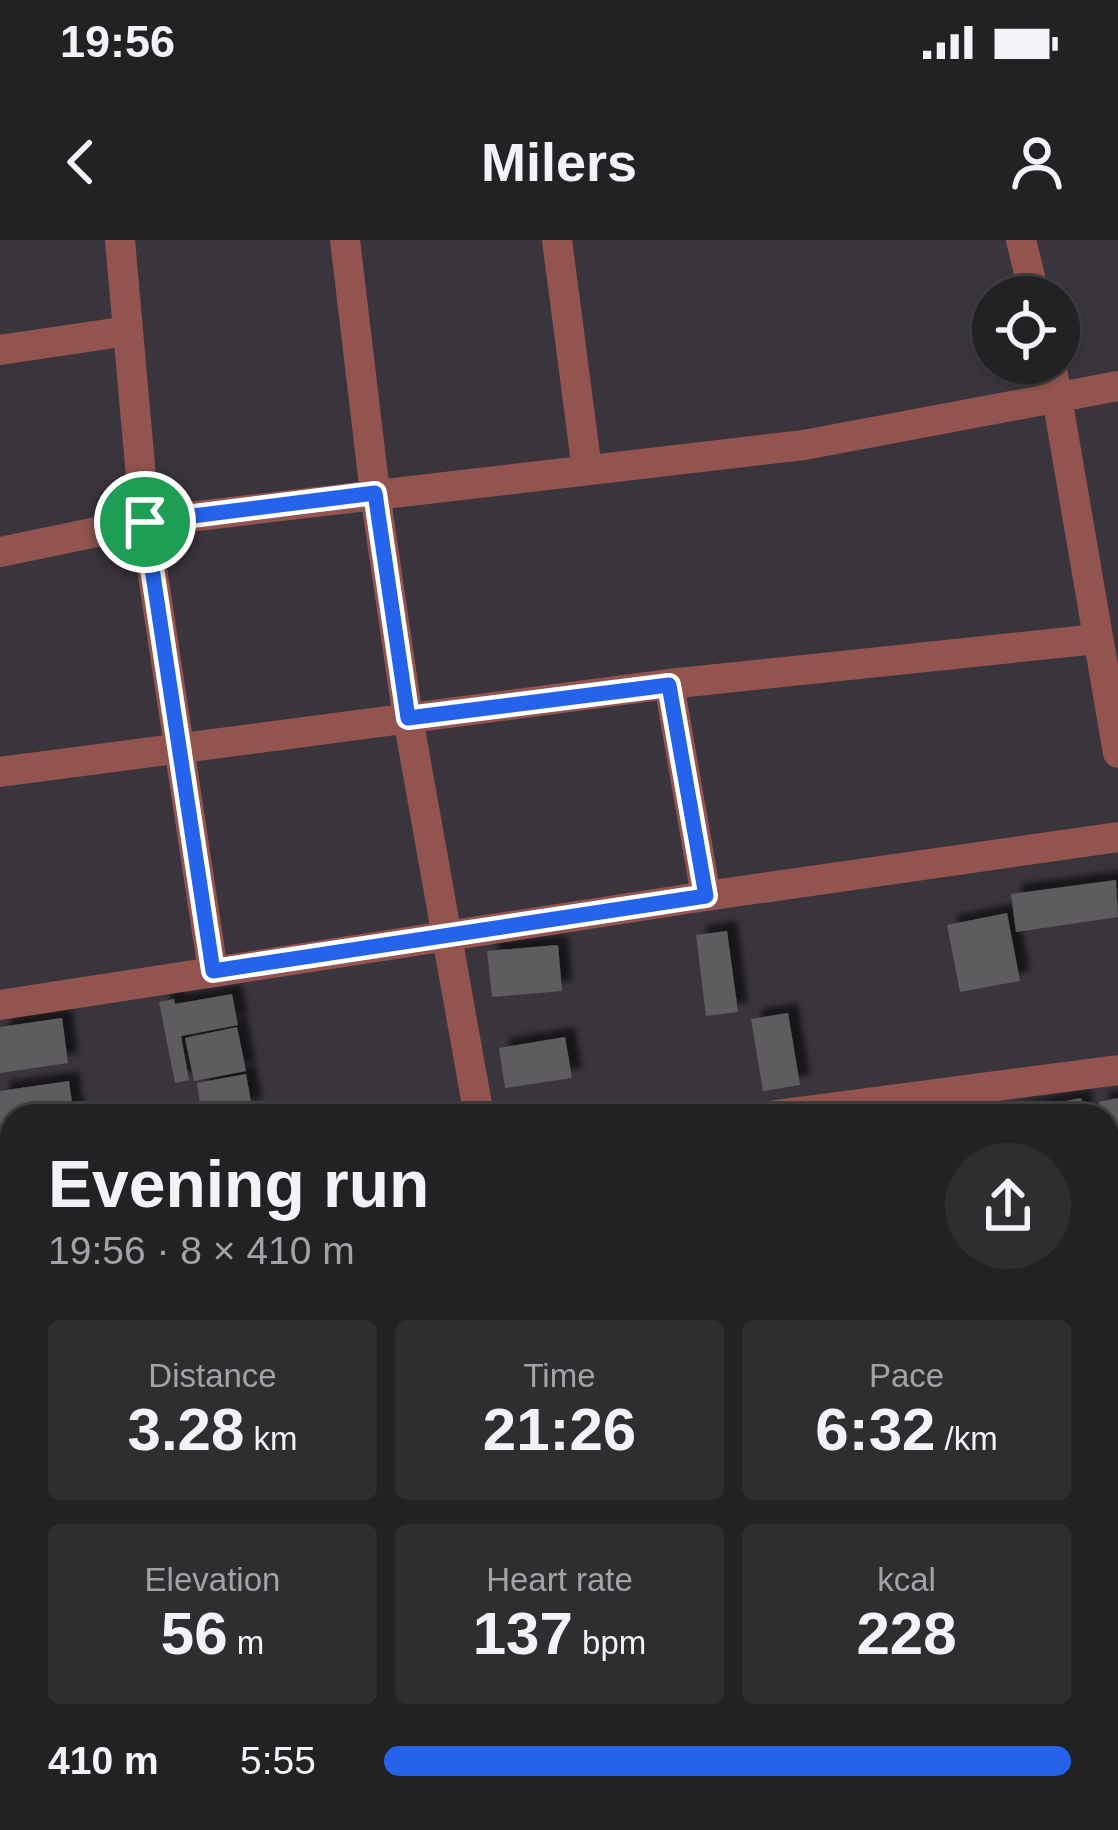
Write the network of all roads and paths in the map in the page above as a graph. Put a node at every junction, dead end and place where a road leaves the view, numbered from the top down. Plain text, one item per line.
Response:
1 (120, 240) edge
2 (345, 240) edge
3 (556, 240) edge
4 (1021, 240) edge
5 (1030, 276) edge
6 (128, 331) junction
7 (0, 350) edge
8 (1056, 384) edge
9 (1118, 386) edge
10 (1060, 398) junction
11 (587, 470) junction
12 (375, 493) junction
13 (145, 522) junction
14 (0, 553) edge
15 (1096, 639) junction
16 (669, 685) junction
17 (408, 718) junction
18 (179, 747) junction
19 (1118, 753) edge
20 (0, 772) edge
21 (1118, 837) edge
22 (706, 896) junction
23 (446, 935) junction
24 (213, 971) junction
25 (0, 1005) edge
26 (1118, 1070) edge
27 (477, 1104) edge
28 (859, 1104) edge

1 - 6 street
2 - 12 street
3 - 11 street
4 - 5 street
6 - 7 street
6 - 13 street
8 - 10 street
9 - 10 street
10 - 11 street
10 - 15 street
11 - 12 street
12 - 13 street
12 - 17 street
13 - 14 street
13 - 18 street
15 - 16 street
15 - 19 street
16 - 17 street
16 - 22 street
17 - 18 street
17 - 23 street
18 - 20 street
18 - 24 street
21 - 22 street
22 - 23 street
23 - 24 street
23 - 27 street
24 - 25 street
26 - 28 street

